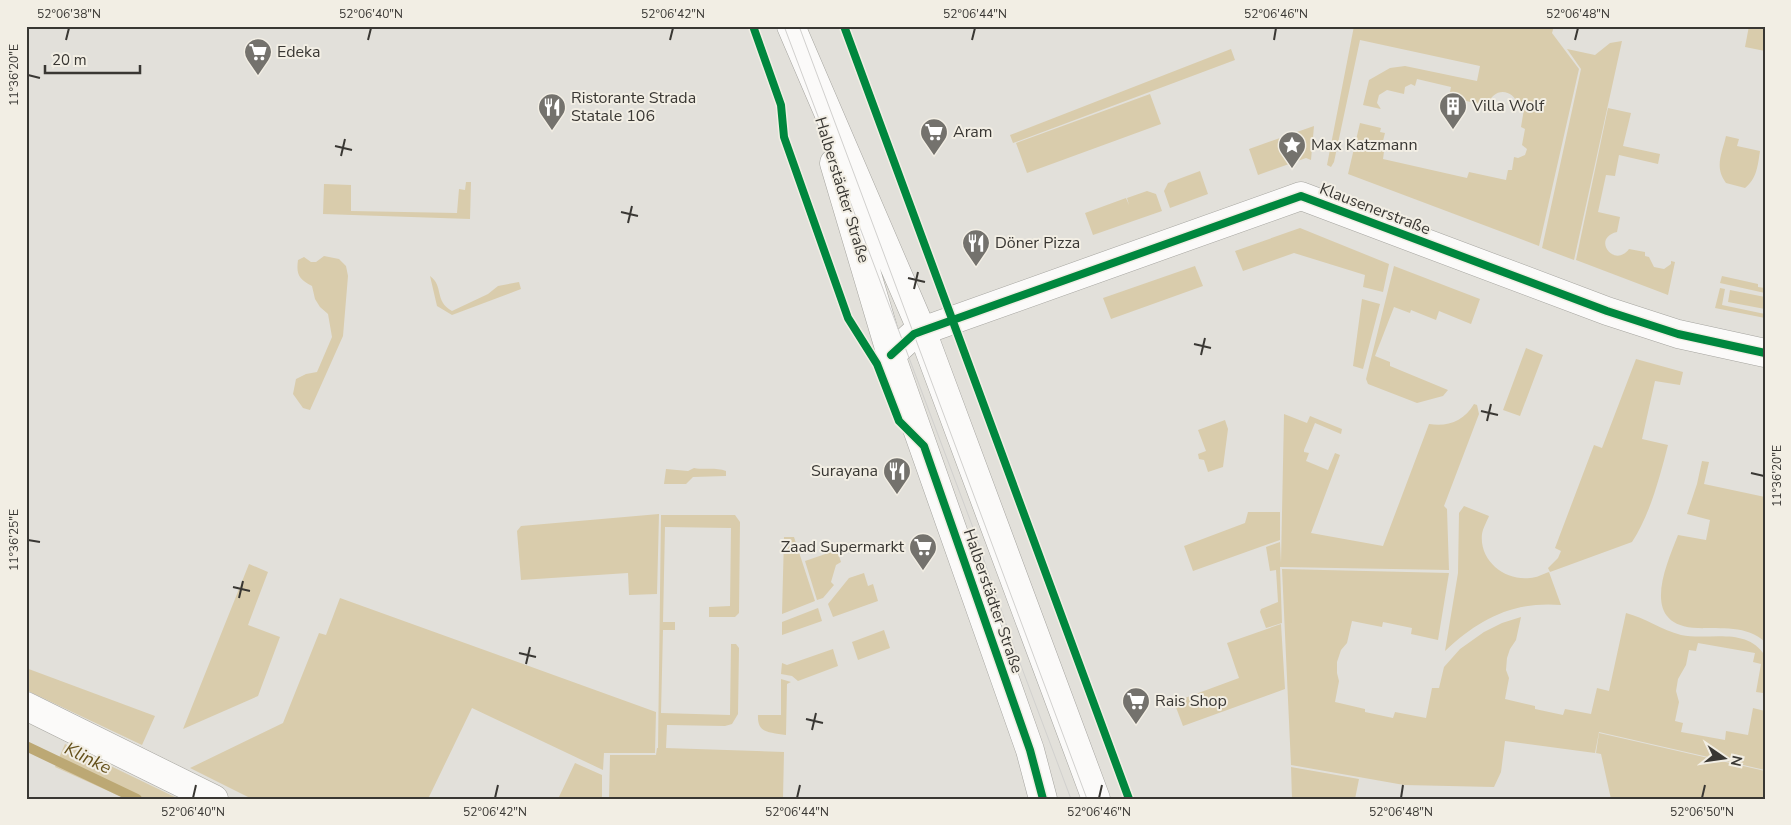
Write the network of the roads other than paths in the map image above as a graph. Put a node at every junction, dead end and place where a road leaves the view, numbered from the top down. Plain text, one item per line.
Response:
1 (791, 26) edge
2 (922, 331) junction
3 (1765, 353) edge
4 (891, 355) junction
5 (26, 706) edge
6 (214, 799) edge
7 (1043, 799) edge
8 (1096, 799) edge

1 - 2 street, Halberstädter Straße
1 - 4 street, Halberstädter Straße
2 - 3 street, Klausenerstraße
2 - 4 street
2 - 8 street, Halberstädter Straße
4 - 7 street, Halberstädter Straße
5 - 6 street

